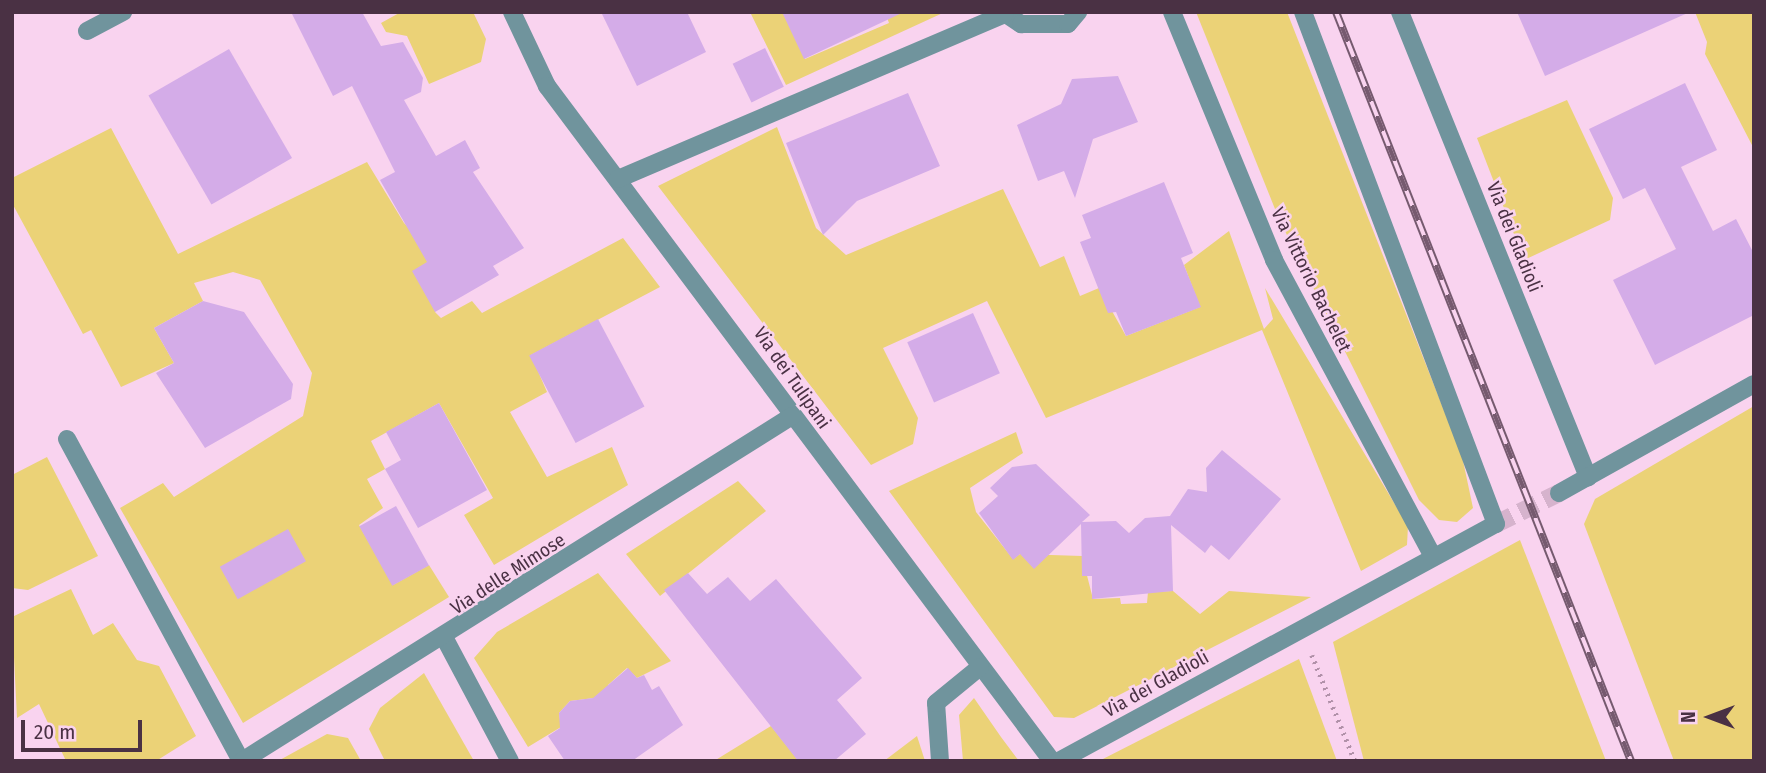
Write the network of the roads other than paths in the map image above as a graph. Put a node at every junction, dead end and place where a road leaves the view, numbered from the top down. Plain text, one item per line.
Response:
1 (123, 12) edge
2 (512, 12) edge
3 (1078, 12) edge
4 (1172, 12) edge
5 (1303, 12) edge
6 (1400, 12) edge
7 (1003, 13) edge
8 (87, 31) dead end
9 (618, 179) junction
10 (1754, 384) edge
11 (792, 416) junction
12 (66, 439) dead end
13 (1588, 477) junction
14 (1559, 493) tunnel mouth
15 (1433, 557) junction
16 (445, 639) junction
17 (980, 667) junction
18 (242, 761) edge
19 (510, 761) edge
20 (940, 761) edge
21 (1052, 761) edge
22 (1059, 761) edge

1 - 8 street
2 - 9 street, Via dei Tulipani
3 - 7 street
4 - 15 street, Via Vittorio Bachelet
5 - 15 street, Via dei Gladioli
6 - 13 street, Via dei Gladioli
7 - 9 street
9 - 11 street, Via dei Tulipani
10 - 13 street
11 - 16 street, Via delle Mimose
11 - 17 street, Via dei Tulipani
12 - 18 street
13 - 14 street
15 - 22 street, Via dei Gladioli
16 - 18 street, Via delle Mimose
16 - 19 street
17 - 20 street
17 - 21 street, Via dei Tulipani

